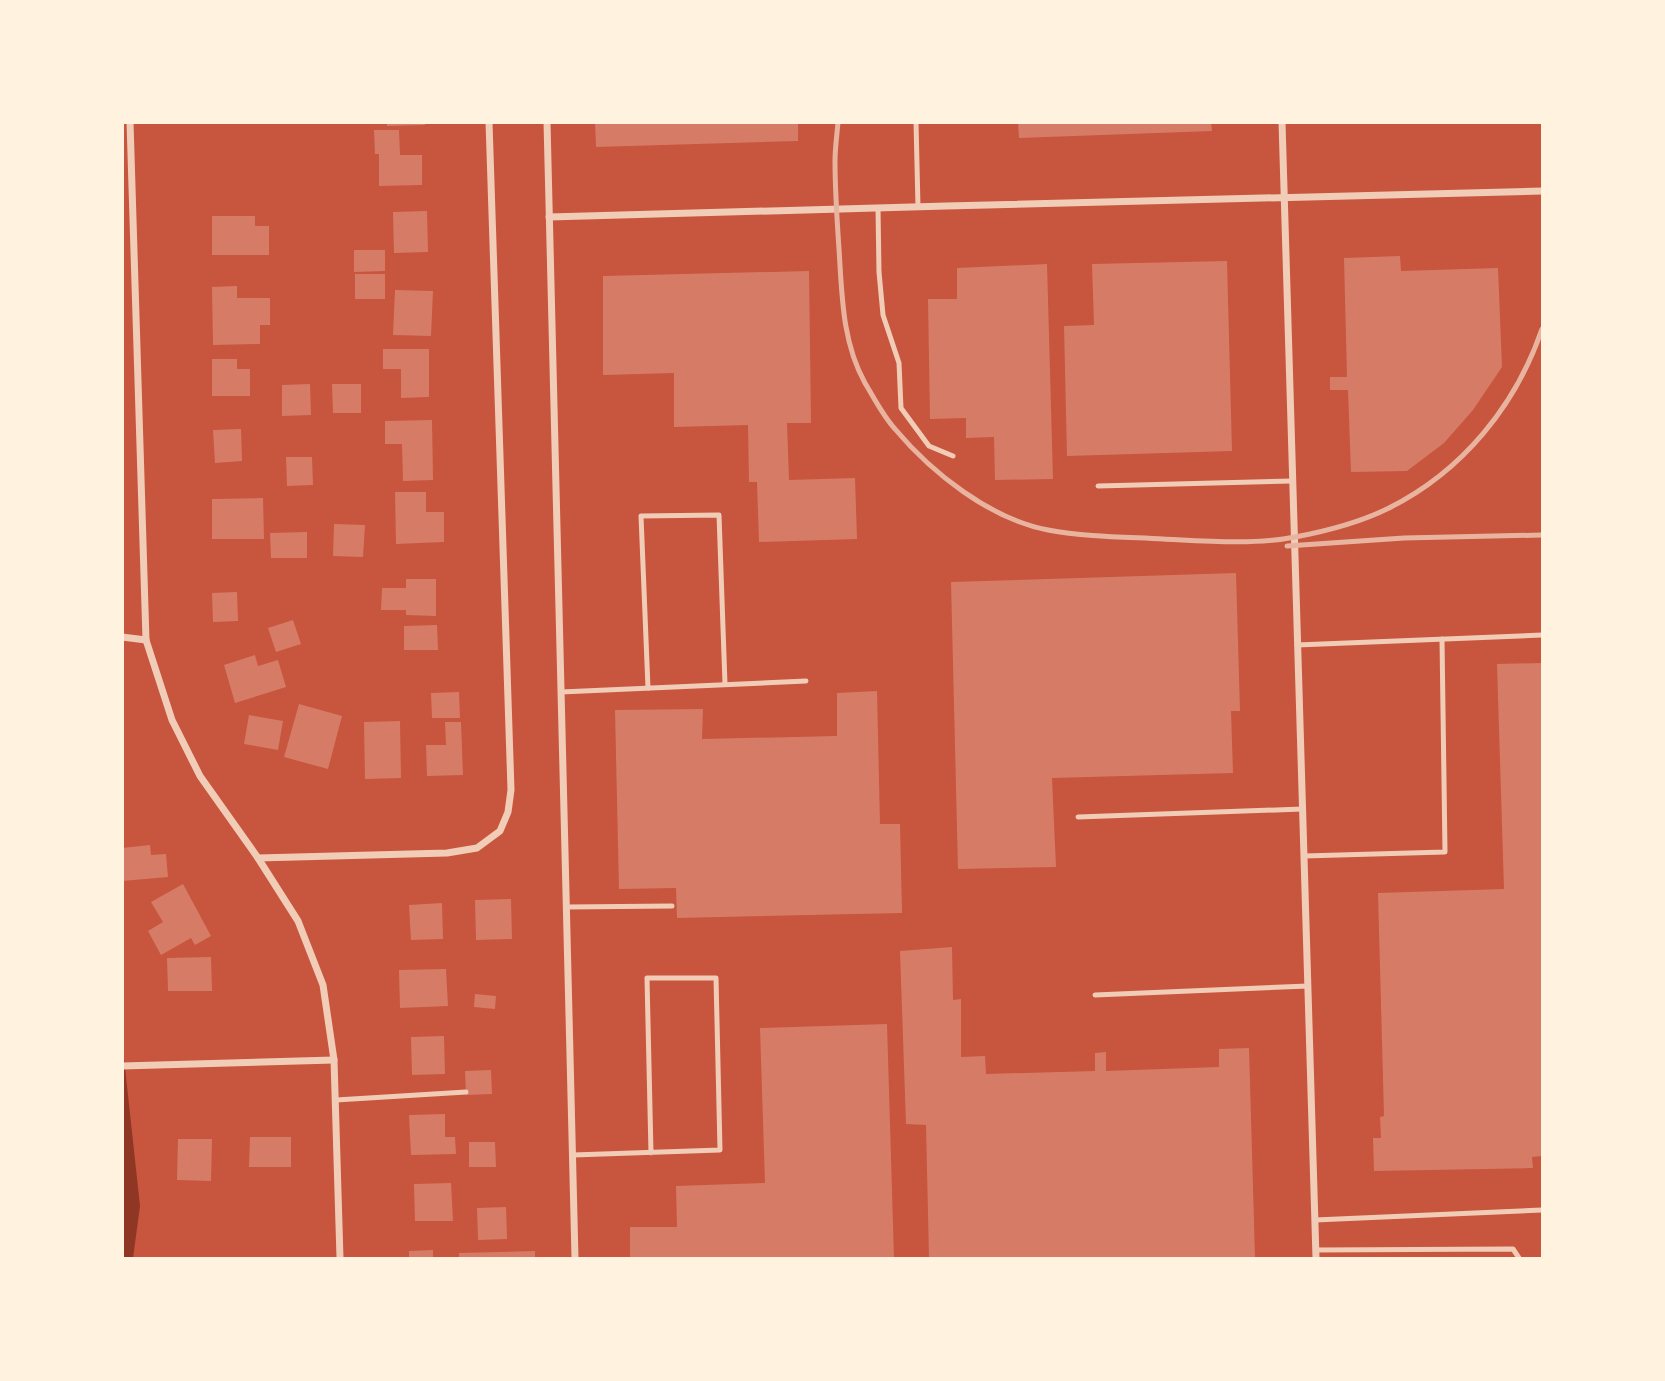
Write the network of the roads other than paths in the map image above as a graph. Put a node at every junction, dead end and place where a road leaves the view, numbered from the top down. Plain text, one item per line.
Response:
1 (130, 122) edge
2 (488, 122) edge
3 (547, 122) edge
4 (916, 122) edge
5 (1282, 122) edge
6 (1542, 191) edge
7 (1284, 195) junction
8 (918, 207) junction
9 (878, 208) junction
10 (549, 217) junction
11 (953, 456) dead end
12 (1292, 481) junction
13 (1098, 486) dead end
14 (1542, 635) edge
15 (122, 636) edge
16 (1442, 639) junction
17 (146, 640) junction
18 (1297, 645) junction
19 (806, 681) dead end
20 (725, 684) junction
21 (648, 688) junction
22 (561, 692) junction
23 (1302, 809) junction
24 (1078, 817) dead end
25 (1304, 856) junction
26 (258, 858) junction
27 (672, 906) dead end
28 (567, 907) junction
29 (1308, 986) junction
30 (1095, 995) dead end
31 (334, 1060) junction
32 (122, 1066) edge
33 (466, 1092) dead end
34 (335, 1100) junction
35 (650, 1153) junction
36 (573, 1155) junction
37 (1542, 1210) edge
38 (1315, 1220) junction
39 (1316, 1254) edge
40 (340, 1258) edge
41 (575, 1258) edge
42 (1519, 1258) edge

1 - 17 street
2 - 26 street
3 - 10 street
4 - 8 lane
5 - 7 street
6 - 7 street
7 - 8 street
7 - 12 street
8 - 9 street
9 - 10 street
9 - 11 lane
10 - 22 street
12 - 13 lane
12 - 18 street
14 - 16 lane
15 - 17 street
16 - 18 lane
16 - 25 lane
17 - 26 street
18 - 23 street
19 - 20 lane
20 - 21 lane
20 - 21 lane
21 - 22 lane
22 - 28 street
23 - 24 lane
23 - 25 street
25 - 29 street
26 - 31 street
27 - 28 lane
28 - 36 street
29 - 30 lane
29 - 38 street
31 - 32 street
31 - 34 street
33 - 34 lane
34 - 40 street
35 - 35 lane
35 - 36 lane
36 - 41 street
37 - 38 lane
38 - 39 street
39 - 42 lane

